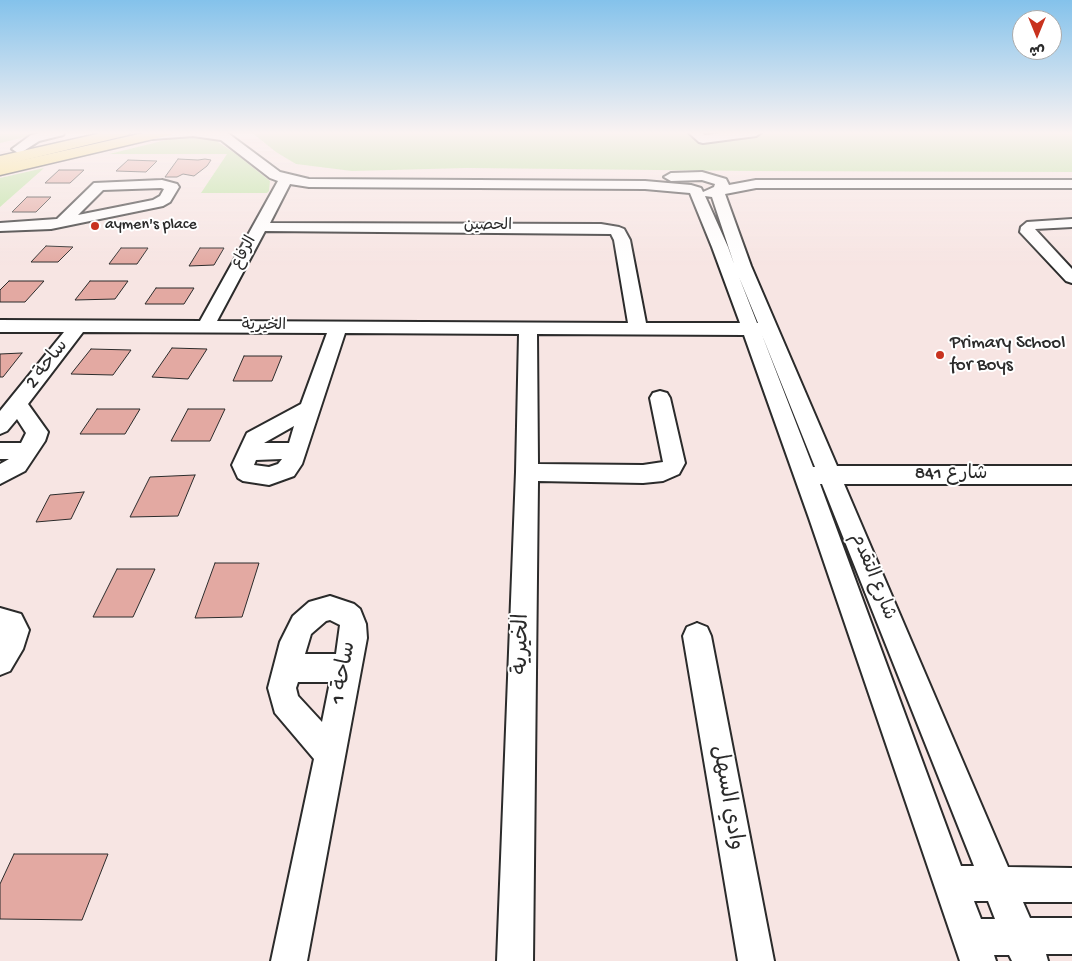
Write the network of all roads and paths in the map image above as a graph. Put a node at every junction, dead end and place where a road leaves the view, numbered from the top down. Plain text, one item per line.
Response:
1 (280, 177) edge
2 (347, 177) edge
3 (1072, 178) edge
4 (286, 179) junction
5 (1072, 184) edge
6 (705, 186) junction
7 (62, 223) junction
8 (1072, 223) edge
9 (0, 227) edge
10 (259, 227) junction
11 (1072, 278) edge
12 (0, 326) edge
13 (78, 326) junction
14 (206, 326) junction
15 (338, 327) junction
16 (528, 327) junction
17 (638, 328) junction
18 (760, 329) junction
19 (660, 398) dead end
20 (17, 404) junction
21 (310, 408) junction
22 (0, 426) edge
23 (0, 451) edge
24 (27, 451) junction
25 (527, 472) junction
26 (0, 474) edge
27 (804, 474) junction
28 (829, 475) junction
29 (1072, 475) edge
30 (0, 620) edge
31 (697, 636) dead end
32 (0, 661) edge
33 (288, 668) junction
34 (346, 668) junction
35 (330, 755) junction
36 (950, 883) junction
37 (999, 884) junction
38 (1072, 885) edge
39 (1072, 936) edge
40 (1025, 948) edge
41 (974, 949) edge
42 (289, 961) edge
43 (516, 961) edge
44 (756, 961) edge

1 - 4 street
2 - 6 street
3 - 6 street
4 - 6 street
4 - 10 street, الرفاع
5 - 6 street
6 - 18 street, شارع التقدم
7 - 7 street
7 - 9 street
8 - 11 street
10 - 14 street, الرفاع
10 - 17 street, الحصين
12 - 13 street, الخيرية
13 - 14 street, الخيرية
13 - 20 street, ساحة 2
14 - 15 street, الخيرية
15 - 16 street, الخيرية
15 - 21 street
16 - 17 street, الخيرية
16 - 25 street, الخيرية
17 - 18 street, الخيرية
18 - 27 street, شارع التقدم
18 - 28 street, شارع التقدم
19 - 25 street
20 - 22 street, ساحة 2
20 - 24 street, ساحة 2
21 - 21 street
23 - 24 street
24 - 26 street, ساحة 2
25 - 43 street, الخيرية
27 - 28 street, شارع 841
27 - 36 street, شارع التقدم
28 - 29 street, شارع 841
28 - 37 street, شارع التقدم
30 - 32 street
31 - 44 street, وادي السهل
33 - 34 street
33 - 34 street, ساحة 1
33 - 35 street, ساحة 1
34 - 35 street, ساحة 1
35 - 42 street, ساحة 1
36 - 37 street
36 - 41 street, شارع التقدم
37 - 38 street
37 - 40 street, شارع التقدم
39 - 40 street
40 - 41 street

